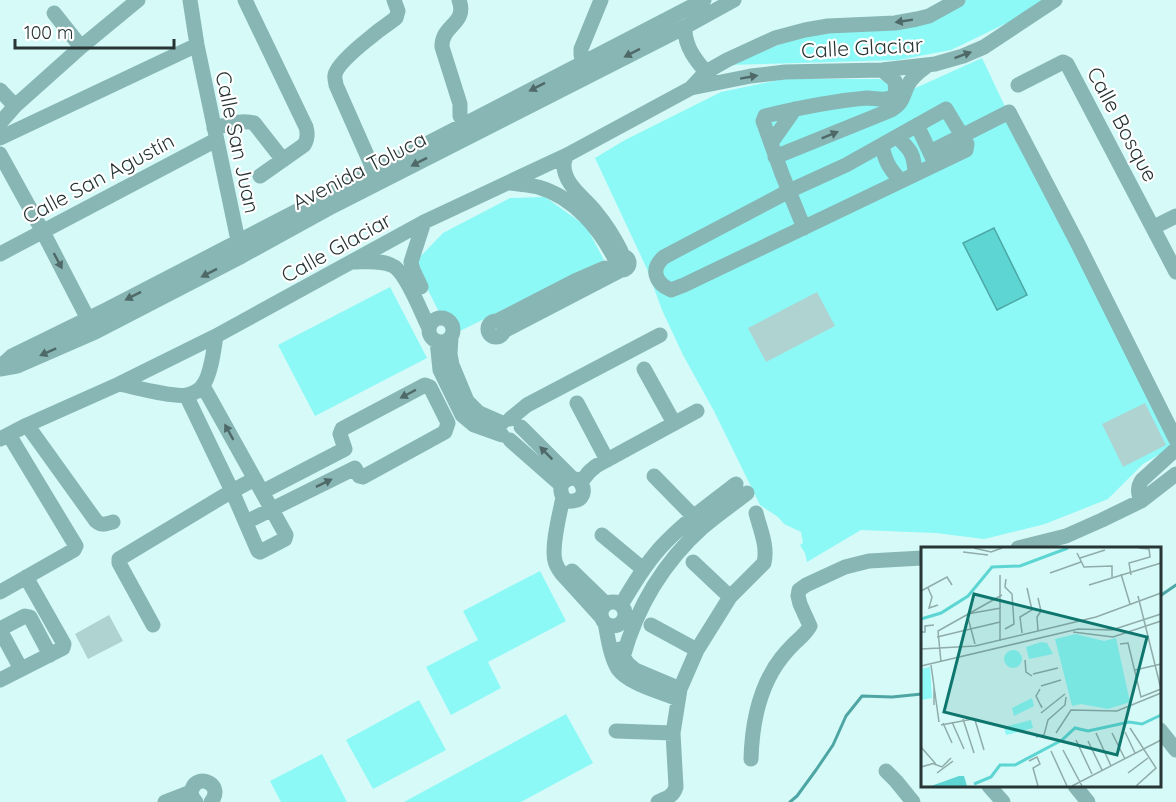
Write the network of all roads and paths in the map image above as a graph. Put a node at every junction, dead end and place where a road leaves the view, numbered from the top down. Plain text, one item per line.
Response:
1 (138, 0) edge
2 (190, 0) edge
3 (245, 0) edge
4 (394, 0) edge
5 (459, 0) edge
6 (601, 0) edge
7 (704, 0) edge
8 (734, 0) edge
9 (958, 0) edge
10 (1055, 0) edge
11 (54, 13) dead end
12 (685, 27) junction
13 (197, 45) junction
14 (81, 46) junction
15 (927, 66) junction
16 (586, 70) junction
17 (882, 70) junction
18 (710, 78) junction
19 (902, 82) junction
20 (1018, 85) dead end
21 (0, 90) edge
22 (895, 101) junction
23 (15, 106) junction
24 (0, 123) edge
25 (917, 124) junction
26 (473, 127) junction
27 (215, 134) junction
28 (962, 136) junction
29 (897, 137) junction
30 (0, 138) edge
31 (882, 145) junction
32 (773, 150) junction
33 (0, 154) edge
34 (567, 155) junction
35 (933, 158) junction
36 (283, 160) junction
37 (374, 171) junction
38 (915, 173) junction
39 (260, 176) dead end
40 (900, 180) junction
41 (510, 183) junction
42 (789, 191) junction
43 (576, 200) junction
44 (1176, 216) edge
45 (424, 222) junction
46 (1154, 227) junction
47 (804, 228) junction
48 (43, 232) junction
49 (240, 249) junction
50 (0, 254) edge
51 (353, 262) junction
52 (1176, 272) edge
53 (88, 319) junction
54 (501, 326) dead end
55 (438, 331) junction
56 (660, 335) dead end
57 (216, 336) junction
58 (0, 368) edge
59 (644, 369) dead end
60 (119, 384) junction
61 (203, 386) junction
62 (186, 395) junction
63 (577, 404) dead end
64 (697, 411) dead end
65 (674, 423) junction
66 (27, 425) junction
67 (509, 429) junction
68 (4, 437) edge
69 (1176, 440) edge
70 (345, 448) junction
71 (1176, 449) edge
72 (607, 460) junction
73 (355, 468) junction
74 (1176, 474) edge
75 (654, 476) dead end
76 (258, 485) junction
77 (742, 488) dead end
78 (570, 489) junction
79 (232, 491) junction
80 (1140, 498) junction
81 (272, 509) junction
82 (756, 513) dead end
83 (698, 521) junction
84 (112, 522) dead end
85 (246, 522) junction
86 (602, 535) dead end
87 (1025, 547) edge
88 (921, 558) edge
89 (693, 562) dead end
90 (643, 569) junction
91 (26, 577) junction
92 (0, 592) edge
93 (730, 597) junction
94 (609, 615) junction
95 (153, 625) dead end
96 (651, 625) dead end
97 (0, 629) edge
98 (697, 650) junction
99 (50, 654) junction
100 (623, 657) junction
101 (21, 669) junction
102 (0, 678) edge
103 (679, 694) junction
104 (616, 731) dead end
105 (1161, 731) edge
106 (673, 733) junction
107 (1176, 750) edge
108 (751, 759) dead end
109 (886, 771) dead end
110 (990, 787) edge
111 (1076, 787) edge
112 (194, 799) edge
113 (165, 802) edge
114 (211, 802) edge
115 (658, 802) edge
116 (913, 802) edge
117 (1003, 802) edge
118 (1088, 802) edge

1 - 14 street
2 - 13 street, Calle San Juan
3 - 36 street
4 - 37 street
5 - 26 street
6 - 16 street
7 - 16 street, Avenida Toluca
8 - 12 street, Avenida Toluca
9 -> 18 street, Calle Glaciar
15 -> 10 street, Calle Glaciar
11 - 14 street
12 -> 16 street, Avenida Toluca
12 - 18 street
13 - 27 street, Calle San Juan
13 - 30 street
14 - 23 street
15 - 17 street, Calle Glaciar
15 - 19 street
16 -> 26 street, Avenida Toluca
18 -> 17 street, Calle Glaciar
17 - 19 street
18 - 34 street, Calle Glaciar
19 - 22 street
20 - 46 street, Calle Bosque
21 - 23 street
32 -> 22 street
22 - 32 street
23 - 24 street
25 - 28 street
25 - 29 street
25 - 35 street
26 - 37 street, Avenida Toluca
26 -> 49 street, Avenida Toluca
27 - 36 street, Calle San Agustín
27 - 48 street, Calle San Agustín
27 - 49 street, Calle San Juan
28 - 35 street
28 - 69 street
29 - 31 street
29 - 38 street
31 - 40 street
31 - 42 street
32 - 42 street
33 - 48 street
34 - 41 street, Calle Glaciar
34 - 43 street
35 - 38 street
36 - 39 street
37 - 49 street, Avenida Toluca
38 - 40 street
40 - 47 street
41 - 43 street
41 - 45 street, Calle Glaciar
42 - 47 street
42 - 47 street
43 - 54 street
44 - 46 street
45 - 51 street, Calle Glaciar
45 - 55 street
46 - 52 street, Calle Bosque
48 - 50 street, Calle San Agustín
48 -> 53 street
49 -> 53 street, Avenida Toluca
49 -> 58 street, Avenida Toluca
51 - 55 street
51 - 57 street, Calle Glaciar
53 - 58 street, Avenida Toluca
55 - 67 street
56 - 67 street
57 - 60 street, Calle Glaciar
57 - 61 street
59 - 65 street
60 - 62 street
60 - 66 street, Calle Glaciar
61 - 62 street
76 -> 61 street
62 - 79 street
63 - 72 street
64 - 65 street
65 - 72 street
66 - 68 street, Calle Glaciar
66 - 84 street
67 - 78 street
68 - 91 street
70 - 73 street
73 -> 70 street
70 - 76 street
71 - 80 street
72 - 78 street
81 -> 73 street
74 - 80 street
75 - 83 street
76 - 79 street
76 - 81 street
77 - 83 street
78 - 94 street
79 - 85 street
79 - 95 street
80 - 87 street
81 - 85 street
81 - 85 street
82 - 93 street
83 - 90 street
83 - 100 street
86 - 90 street
88 - 108 street
89 - 93 street
90 - 94 street
91 - 92 street
91 - 99 street
93 - 98 street
94 - 100 street
94 - 103 street
96 - 98 street
97 - 99 street
97 - 101 street
98 - 103 street
99 - 101 street
100 - 103 street
101 - 102 street
103 - 106 street
104 - 106 street
105 - 107 street
106 - 115 street
109 - 116 street
110 - 117 street
111 - 118 street
112 - 113 street
112 - 114 street

